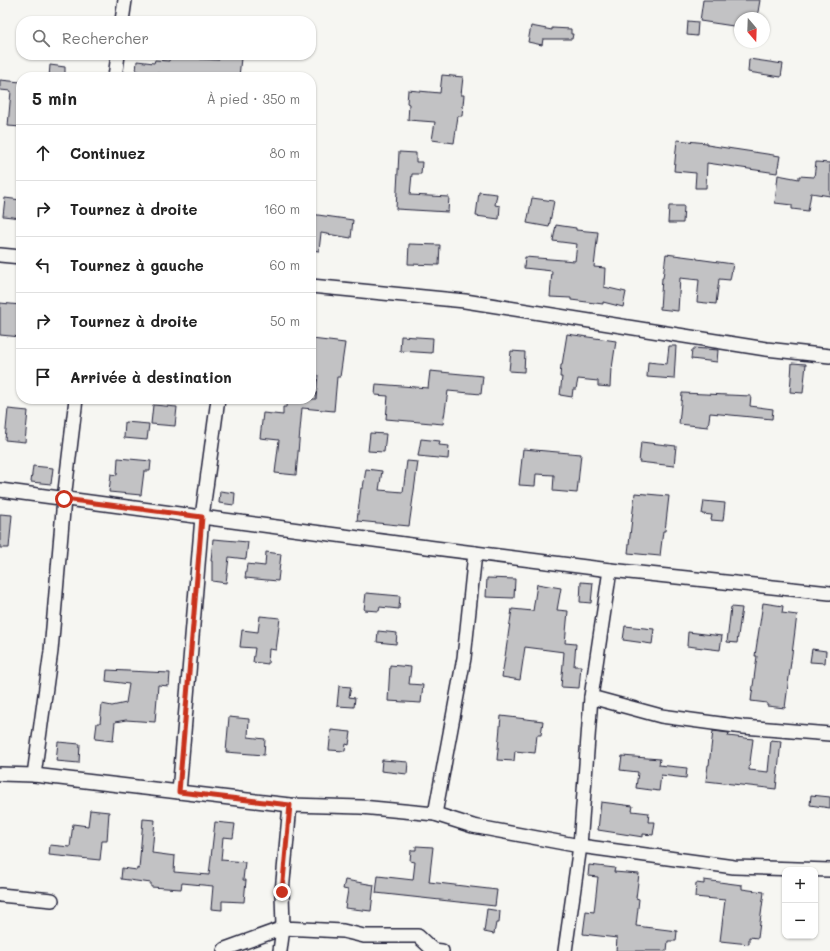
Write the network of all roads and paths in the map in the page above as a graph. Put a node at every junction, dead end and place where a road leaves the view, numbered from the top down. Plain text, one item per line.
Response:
1 (124, 0) edge
2 (122, 16) edge
3 (117, 60) edge
4 (116, 72) edge
5 (0, 255) edge
6 (16, 257) edge
7 (316, 287) edge
8 (830, 356) edge
9 (75, 404) edge
10 (217, 404) edge
11 (0, 490) edge
12 (64, 499) junction
13 (202, 517) junction
14 (474, 553) junction
15 (610, 570) junction
16 (830, 593) edge
17 (591, 697) junction
18 (830, 734) edge
19 (0, 774) edge
20 (34, 775) junction
21 (179, 792) junction
22 (290, 805) junction
23 (435, 814) junction
24 (580, 846) junction
25 (830, 870) edge
26 (0, 895) edge
27 (52, 900) dead end
28 (283, 928) junction
29 (224, 951) edge
30 (280, 951) edge
31 (442, 951) edge
32 (565, 951) edge

1 - 2 street
3 - 4 street
5 - 6 street
7 - 8 street
9 - 12 street
10 - 13 street
11 - 12 street
12 - 13 street
12 - 20 street
13 - 14 street
13 - 21 street
14 - 15 street
14 - 23 street
15 - 16 street
15 - 17 street
17 - 18 street
17 - 24 street
19 - 20 street
20 - 21 street
21 - 22 street
22 - 23 street
22 - 28 street
23 - 24 street
24 - 25 street
24 - 32 street
26 - 27 street
28 - 29 street
28 - 30 street
28 - 31 street

